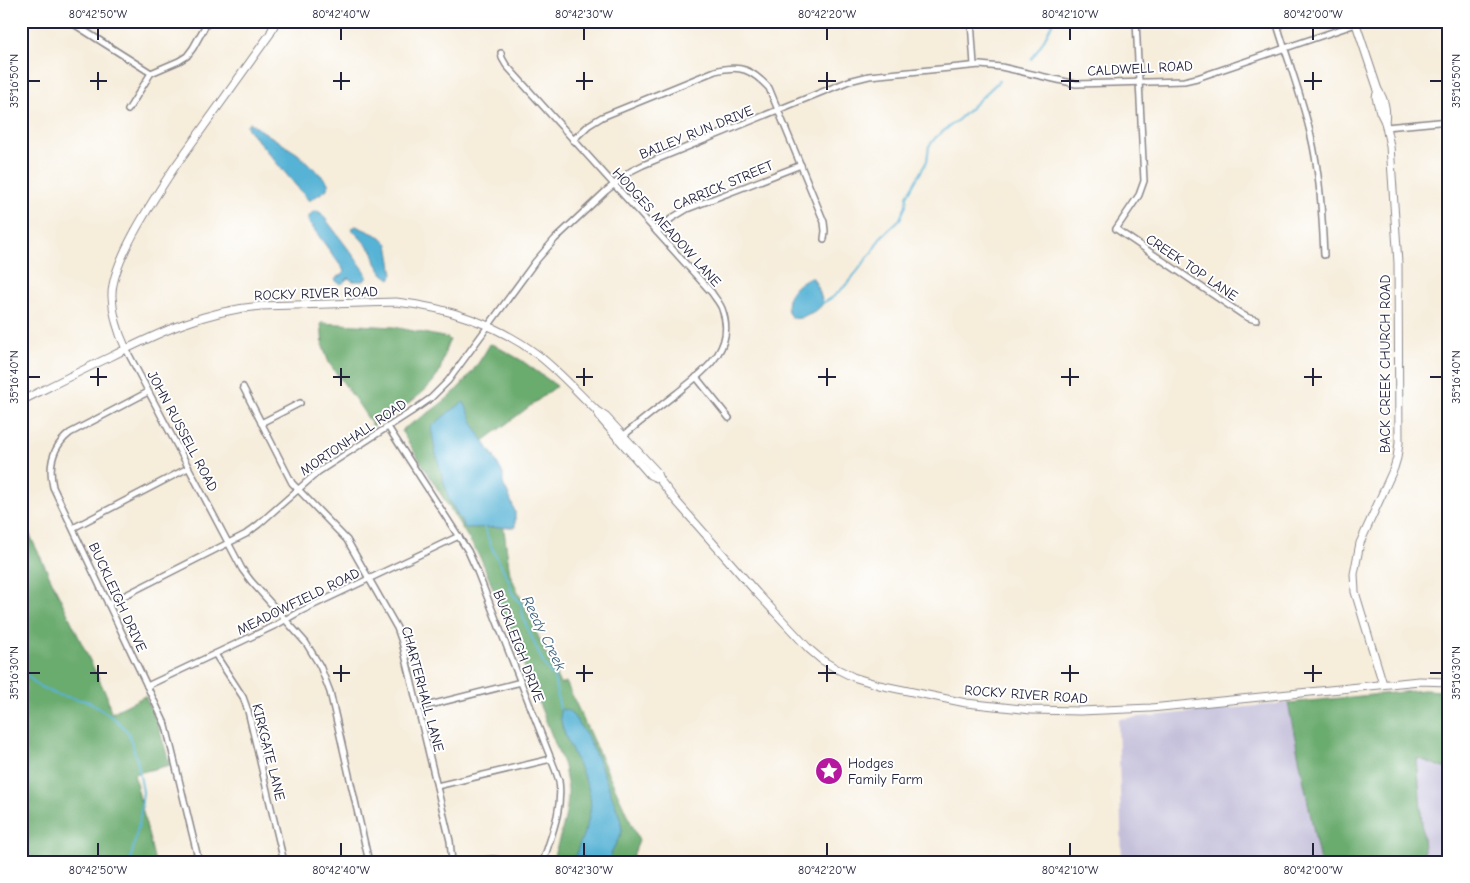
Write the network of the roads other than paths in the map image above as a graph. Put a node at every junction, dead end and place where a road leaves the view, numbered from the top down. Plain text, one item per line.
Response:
1 (69, 21) edge
2 (208, 21) edge
3 (276, 21) edge
4 (971, 21) edge
5 (1136, 21) edge
6 (1276, 21) edge
7 (1357, 22) edge
8 (1284, 48) junction
9 (501, 53) dead end
10 (974, 65) junction
11 (151, 73) junction
12 (1139, 82) junction
13 (128, 110) dead end
14 (779, 110) junction
15 (1449, 121) edge
16 (1386, 125) junction
17 (573, 140) junction
18 (801, 165) junction
19 (614, 185) junction
20 (657, 232) junction
21 (824, 239) dead end
22 (1324, 255) dead end
23 (1256, 320) dead end
24 (487, 326) junction
25 (126, 349) junction
26 (696, 377) junction
27 (243, 387) dead end
28 (148, 392) junction
29 (21, 401) edge
30 (300, 403) dead end
31 (597, 411) junction
32 (729, 418) dead end
33 (261, 422) junction
34 (388, 427) junction
35 (623, 436) junction
36 (188, 468) junction
37 (659, 479) junction
38 (297, 490) junction
39 (72, 528) junction
40 (459, 536) junction
41 (228, 543) junction
42 (368, 579) junction
43 (108, 604) junction
44 (285, 620) junction
45 (215, 654) junction
46 (521, 682) junction
47 (1449, 682) edge
48 (1383, 684) junction
49 (147, 686) junction
50 (418, 708) junction
51 (551, 759) junction
52 (437, 786) junction
53 (199, 862) edge
54 (284, 862) edge
55 (369, 862) edge
56 (452, 862) edge
57 (469, 862) edge
58 (513, 862) edge
59 (543, 862) edge

1 - 11 street
2 - 11 street
3 - 25 street, JOHN RUSSELL ROAD
4 - 10 street
5 - 12 street
6 - 8 street
7 - 8 street, CALDWELL ROAD
7 - 16 street, BACK CREEK CHURCH ROAD
8 - 12 street, CALDWELL ROAD
8 - 22 street
9 - 17 street, HODGES MEADOW LANE
10 - 12 street, CALDWELL ROAD
10 - 14 street, BAILEY RUN DRIVE
11 - 13 street
12 - 23 street, CREEK TOP LANE
14 - 17 street
14 - 18 street
14 - 19 street, BAILEY RUN DRIVE
15 - 16 street
16 - 48 street, BACK CREEK CHURCH ROAD
17 - 19 street, HODGES MEADOW LANE
18 - 20 street, CARRICK STREET
18 - 21 street
19 - 20 street, HODGES MEADOW LANE
19 - 24 street, BAILEY RUN DRIVE
20 - 26 street, HODGES MEADOW LANE
24 - 25 street, ROCKY RIVER ROAD
24 - 31 street, ROCKY RIVER ROAD
24 - 34 street, MORTONHALL ROAD
25 - 28 street, JOHN RUSSELL ROAD
25 - 29 street, ROCKY RIVER ROAD
26 - 32 street
26 - 35 street, HODGES MEADOW LANE
27 - 33 street, CHARTERHALL LANE
28 - 36 street, JOHN RUSSELL ROAD
28 - 39 street, BUCKLEIGH DRIVE
30 - 33 street
31 - 35 street, ROCKY RIVER ROAD
31 - 37 street, ROCKY RIVER ROAD
33 - 38 street, CHARTERHALL LANE
34 - 38 street, MORTONHALL ROAD
34 - 40 street, BUCKLEIGH DRIVE
35 - 37 street, ROCKY RIVER ROAD
36 - 39 street
36 - 41 street, JOHN RUSSELL ROAD
37 - 48 street, ROCKY RIVER ROAD
38 - 41 street, MORTONHALL ROAD
38 - 42 street, CHARTERHALL LANE
39 - 43 street, BUCKLEIGH DRIVE
40 - 42 street, MEADOWFIELD ROAD
40 - 46 street, BUCKLEIGH DRIVE
41 - 43 street, MORTONHALL ROAD
41 - 44 street, JOHN RUSSELL ROAD
42 - 44 street, MEADOWFIELD ROAD
42 - 50 street, CHARTERHALL LANE
43 - 49 street, BUCKLEIGH DRIVE
44 - 45 street, MEADOWFIELD ROAD
44 - 55 street, JOHN RUSSELL ROAD
45 - 49 street, MEADOWFIELD ROAD
45 - 54 street, KIRKGATE LANE
46 - 50 street
46 - 51 street, BUCKLEIGH DRIVE
47 - 48 street, ROCKY RIVER ROAD
49 - 53 street, BUCKLEIGH DRIVE
50 - 52 street, CHARTERHALL LANE
51 - 52 street
51 - 59 street, BUCKLEIGH DRIVE
52 - 56 street, CHARTERHALL LANE
57 - 58 street

